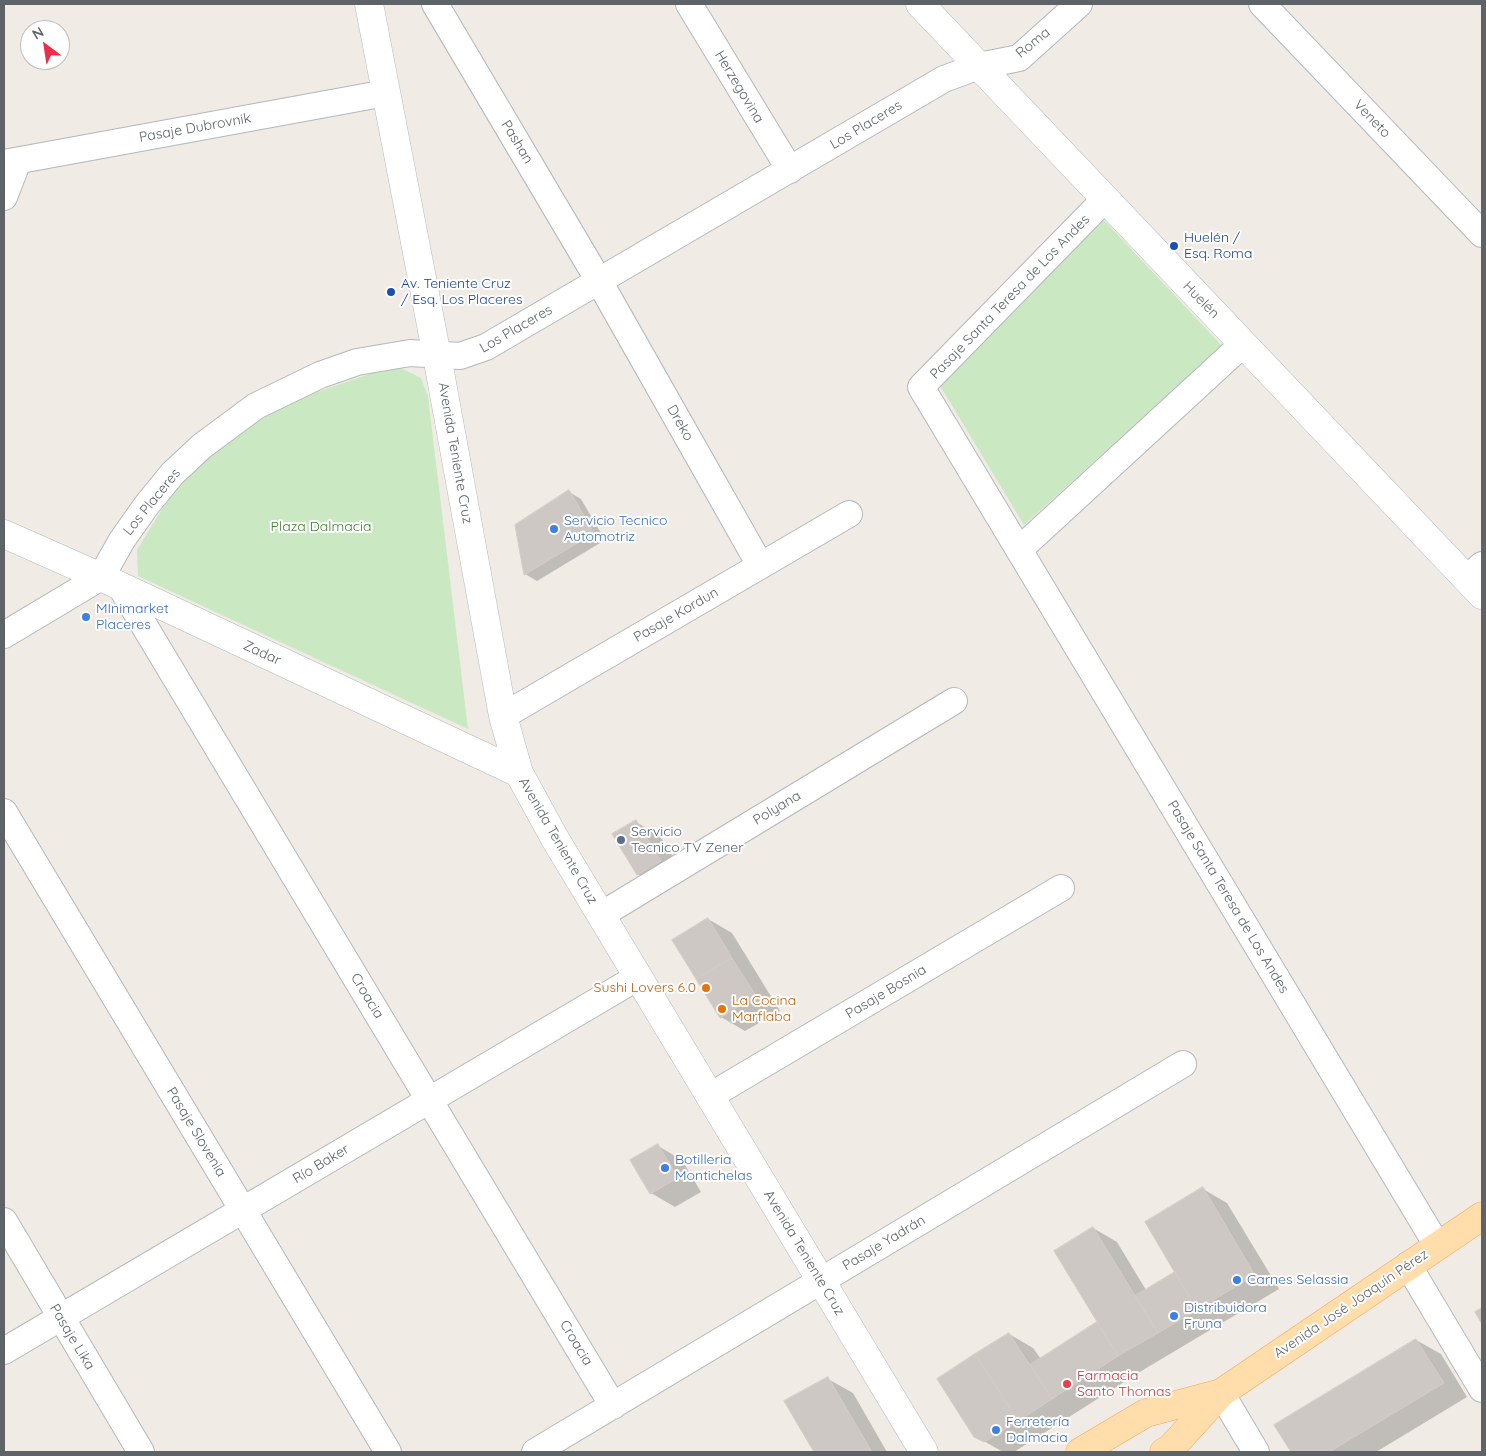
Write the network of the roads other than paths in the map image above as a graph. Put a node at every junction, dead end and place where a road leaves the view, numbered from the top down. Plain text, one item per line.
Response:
1 (369, 4) edge
2 (435, 4) edge
3 (689, 4) edge
4 (920, 4) edge
5 (1078, 4) edge
6 (1262, 4) edge
7 (979, 66) junction
8 (386, 93) junction
9 (11, 162) edge
10 (790, 170) junction
11 (4, 197) edge
12 (1105, 199) junction
13 (1482, 234) edge
14 (599, 281) junction
15 (1243, 344) junction
16 (437, 356) junction
17 (849, 514) dead end
18 (4, 534) edge
19 (1020, 549) junction
20 (760, 565) junction
21 (1477, 580) edge
22 (111, 582) junction
23 (4, 635) edge
24 (954, 701) dead end
25 (503, 716) junction
26 (519, 773) junction
27 (4, 812) edge
28 (1061, 888) dead end
29 (601, 915) junction
30 (638, 977) junction
31 (1182, 1064) dead end
32 (710, 1096) junction
33 (429, 1099) junction
34 (243, 1210) junction
35 (1482, 1216) edge
36 (4, 1222) edge
37 (1437, 1245) junction
38 (1408, 1265) junction
39 (821, 1281) junction
40 (61, 1318) junction
41 (4, 1351) edge
42 (1482, 1389) edge
43 (1221, 1393) junction
44 (613, 1406) junction
45 (141, 1452) edge
46 (388, 1452) edge
47 (535, 1452) edge
48 (924, 1452) edge
49 (1080, 1452) edge
50 (1164, 1452) edge
51 (1256, 1452) edge

1 - 8 main road, Avenida Teniente Cruz
2 - 14 street, Pashan
3 - 10 street, Herzegovina
4 - 7 main road, Huelén
5 - 7 street, Roma
6 - 13 street, Veneto
7 - 10 street, Los Placeres
7 - 12 main road, Huelén
8 - 9 street, Pasaje Dubrovnik
8 - 16 main road, Avenida Teniente Cruz
9 - 11 street
10 - 14 street, Los Placeres
12 - 15 main road, Huelén
12 - 19 street, Pasaje Santa Teresa de Los Andes
14 - 16 street, Los Placeres
14 - 20 street, Dreko
15 - 19 street
15 - 21 main road, Huelén
16 - 22 street, Los Placeres
16 - 25 main road, Avenida Teniente Cruz
17 - 20 street, Pasaje Kordun
18 - 22 main road, Zadar
19 - 37 street, Pasaje Santa Teresa de Los Andes
20 - 25 street, Pasaje Kordun
22 - 23 street, Los Placeres
22 - 26 main road, Zadar
22 - 33 street, Croacia
24 - 29 street, Polyana
25 - 26 main road, Avenida Teniente Cruz
26 - 29 main road, Avenida Teniente Cruz
27 - 34 street, Pasaje Slovenia
28 - 32 street, Pasaje Bosnia
29 - 30 main road, Avenida Teniente Cruz
30 - 32 main road, Avenida Teniente Cruz
30 - 33 street, Río Baker
31 - 39 street, Pasaje Yadrán
32 - 39 main road, Avenida Teniente Cruz
33 - 34 street, Río Baker
33 - 44 street, Croacia
34 - 40 street, Río Baker
34 - 46 street, Pasaje Slovenia
35 - 37 main road, Avenida José Joaquín Pérez
36 - 40 street, Pasaje Lika
37 - 38 main road, Avenida José Joaquín Pérez
38 - 42 street
38 - 43 main road, Avenida José Joaquín Pérez
39 - 44 street, Pasaje Yadrán
39 - 48 main road, Avenida Teniente Cruz
40 - 41 street, Río Baker
40 - 45 street, Pasaje Lika
43 - 49 main road, Avenida José Joaquín Pérez
43 - 50 main road, Avenida José Joaquín Pérez
43 - 51 street
44 - 47 street, Pasaje Yadrán

